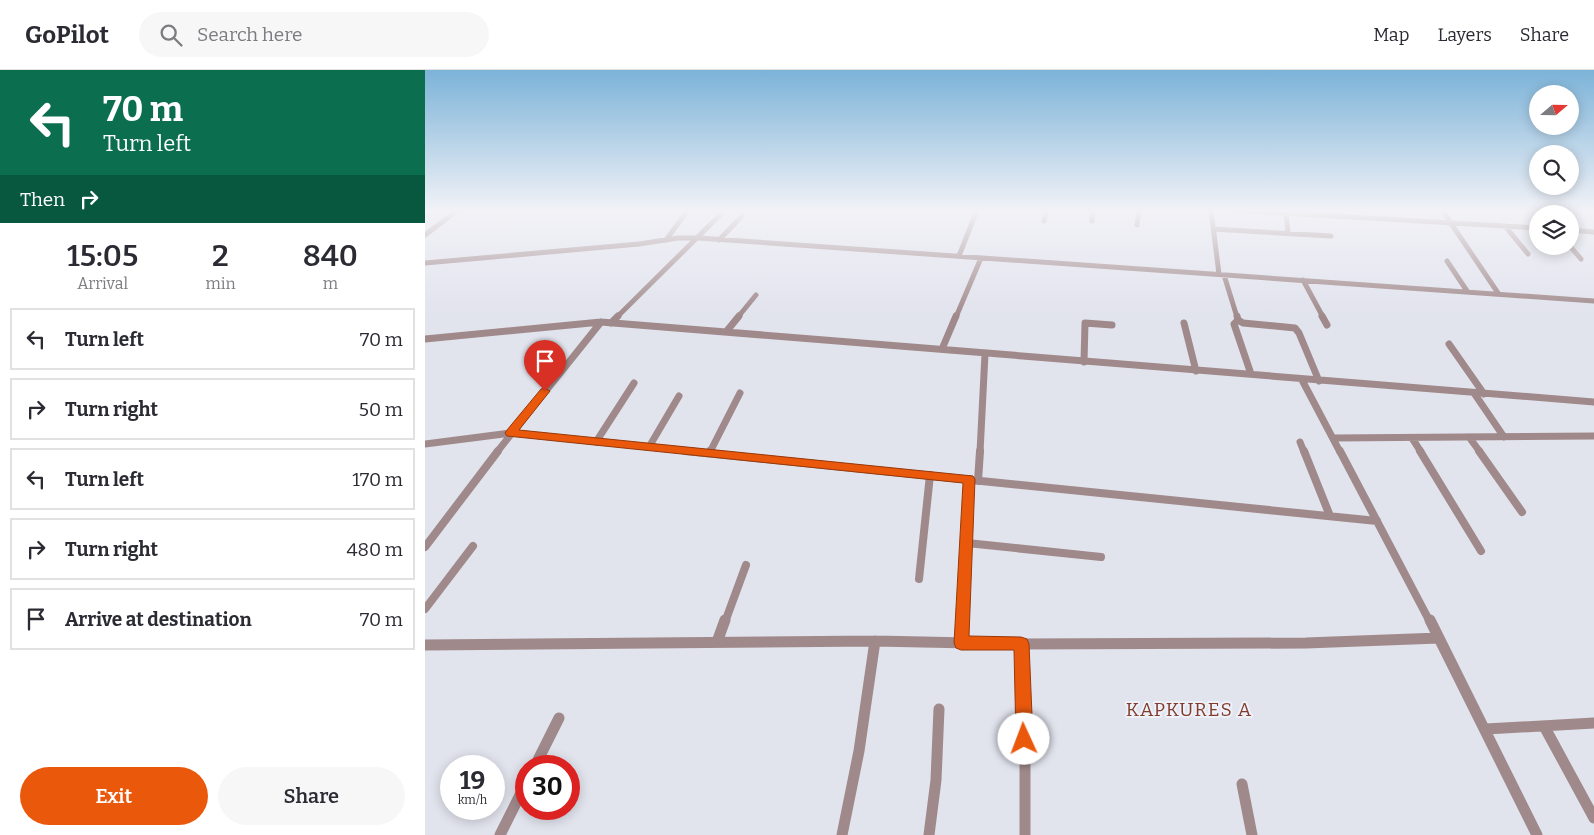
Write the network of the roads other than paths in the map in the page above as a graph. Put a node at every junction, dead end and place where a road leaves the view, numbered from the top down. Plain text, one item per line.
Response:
1 (606, 246) edge
2 (691, 246) edge
3 (804, 246) edge
4 (963, 246) edge
5 (1216, 246) edge
6 (1466, 246) edge
7 (1521, 246) edge
8 (1528, 254) dead end
9 (1578, 255) edge
10 (959, 256) junction
11 (981, 258) junction
12 (1581, 259) dead end
13 (1447, 261) dead end
14 (425, 263) edge
15 (1221, 274) junction
16 (1303, 280) junction
17 (1467, 291) junction
18 (1498, 293) junction
19 (756, 295) dead end
20 (1594, 301) edge
21 (1239, 320) junction
22 (601, 322) junction
23 (611, 322) junction
24 (1185, 323) dead end
25 (1111, 325) dead end
26 (1327, 325) dead end
27 (726, 332) junction
28 (425, 339) edge
29 (1449, 344) dead end
30 (941, 349) junction
31 (985, 354) junction
32 (1084, 362) junction
33 (1196, 371) junction
34 (1251, 374) junction
35 (1302, 380) junction
36 (1319, 381) junction
37 (635, 383) dead end
38 (740, 393) dead end
39 (1474, 393) junction
40 (1484, 394) junction
41 (679, 396) dead end
42 (1594, 402) edge
43 (511, 433) junction
44 (1594, 436) edge
45 (1469, 437) junction
46 (1504, 437) junction
47 (1334, 438) junction
48 (1412, 438) junction
49 (595, 442) junction
50 (1300, 442) dead end
51 (425, 444) edge
52 (649, 447) junction
53 (709, 453) junction
54 (930, 475) junction
55 (974, 480) junction
56 (1523, 512) dead end
57 (1330, 516) junction
58 (1377, 521) junction
59 (967, 543) junction
60 (473, 546) dead end
61 (425, 547) edge
62 (1481, 550) dead end
63 (1101, 557) dead end
64 (746, 565) dead end
65 (919, 579) dead end
66 (425, 609) edge
67 (1439, 638) junction
68 (717, 642) junction
69 (875, 642) junction
70 (961, 643) junction
71 (1021, 644) junction
72 (425, 645) edge
73 (939, 710) dead end
74 (559, 718) dead end
75 (1594, 723) edge
76 (1544, 726) junction
77 (1486, 729) junction
78 (540, 755) edge
79 (1242, 784) dead end
80 (515, 805) edge
81 (1594, 818) edge
82 (500, 835) edge
83 (842, 835) edge
84 (929, 835) edge
85 (1025, 835) edge
86 (1252, 835) edge
87 (1537, 835) edge

1 - 14 street
2 - 23 street
3 - 10 street
4 - 10 street
5 - 15 street
6 - 18 street
7 - 8 street
9 - 12 street
10 - 11 street
11 - 15 street
11 - 30 street
13 - 17 street
15 - 16 street
15 - 21 street
16 - 17 street
16 - 26 street
17 - 18 street
18 - 20 street
19 - 27 street
21 - 34 street
21 - 36 street
22 - 23 street
22 - 28 street
22 - 43 street
23 - 27 street
24 - 33 street
25 - 32 street
27 - 30 street
29 - 40 street
30 - 31 street
31 - 32 street
31 - 55 street
32 - 33 street
33 - 34 street
34 - 35 street
35 - 36 street
35 - 47 street
36 - 39 street
37 - 49 street
38 - 53 street
39 - 40 street
39 - 46 street
40 - 42 street
41 - 52 street
43 - 49 street
43 - 51 street
43 - 61 street
44 - 46 street
45 - 46 street
45 - 48 street
45 - 56 street
47 - 48 street
47 - 58 street
48 - 62 street
49 - 52 street
50 - 57 street
52 - 53 street
53 - 54 street
54 - 55 street
54 - 65 street
55 - 57 street
55 - 59 street
57 - 58 street
58 - 67 street
59 - 63 street
59 - 70 street
60 - 66 street
64 - 68 street
67 - 71 street
67 - 77 street
68 - 69 street
68 - 72 street
69 - 70 street
69 - 83 street
70 - 71 street
71 - 85 street
73 - 84 street
74 - 78 street
75 - 76 street
76 - 77 street
76 - 81 street
77 - 87 street
79 - 86 street
80 - 82 street

